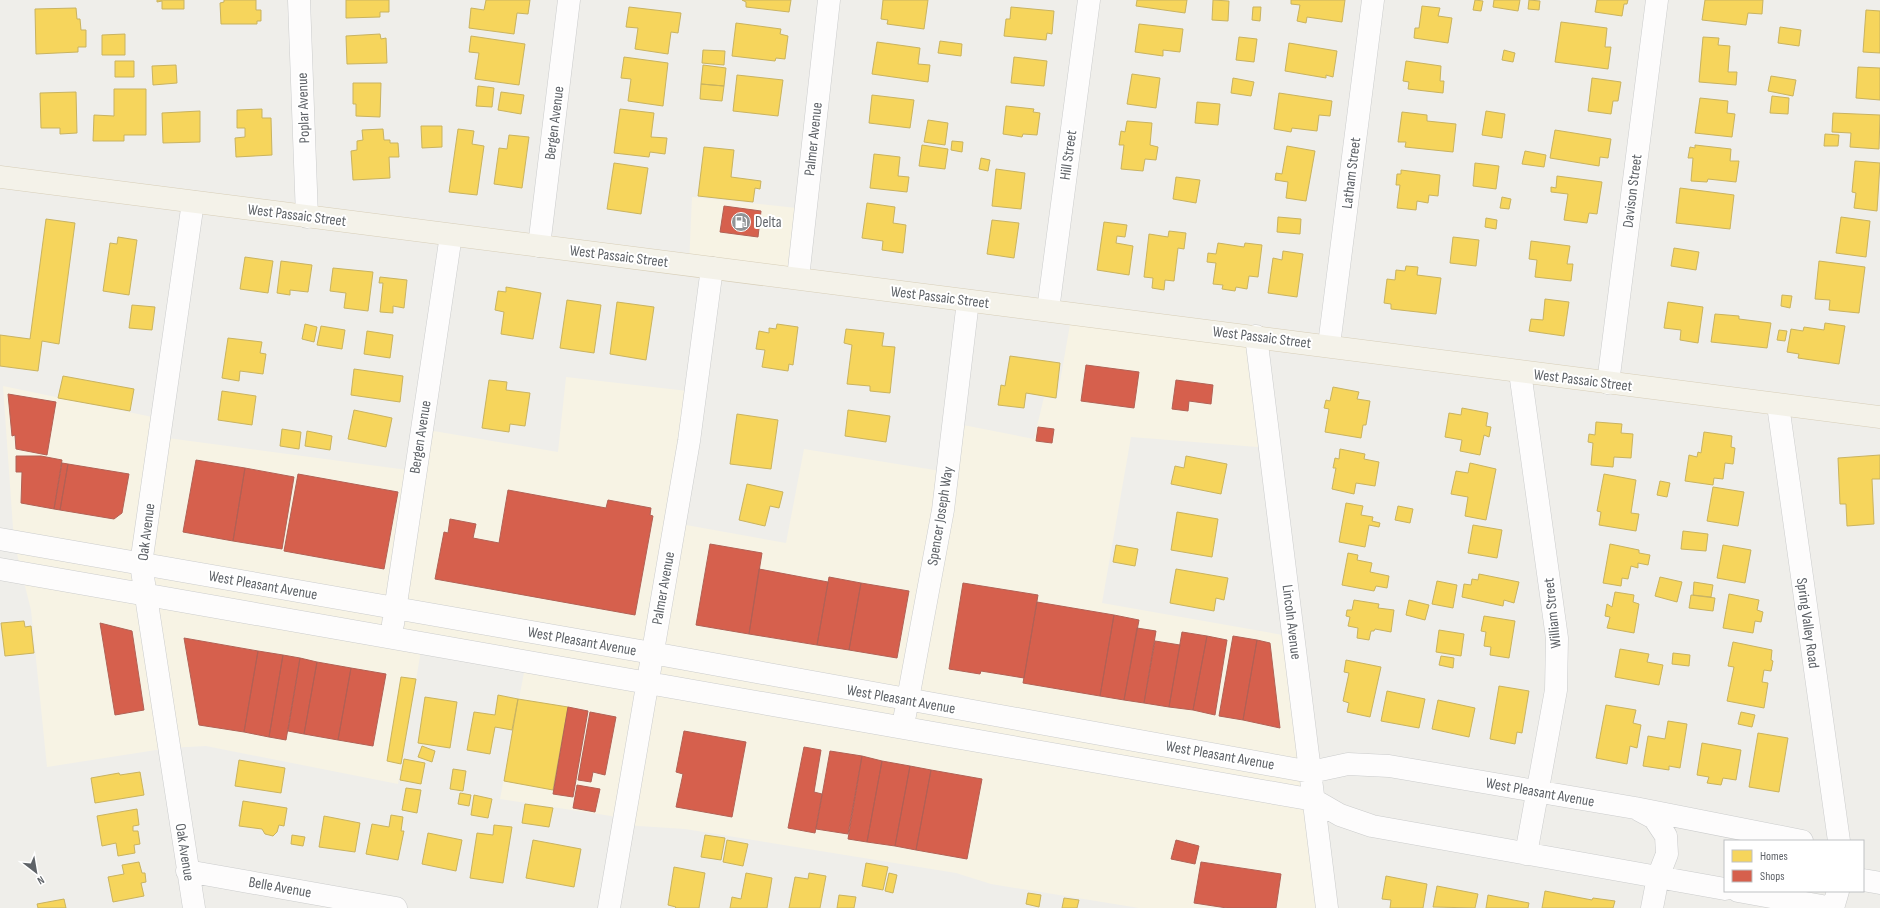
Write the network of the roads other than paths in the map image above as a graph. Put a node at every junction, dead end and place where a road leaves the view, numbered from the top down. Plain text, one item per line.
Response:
1 (299, 0) edge
2 (569, 0) edge
3 (829, 0) edge
4 (1089, 0) edge
5 (1373, 0) edge
6 (1656, 0) edge
7 (0, 177) edge
8 (193, 202) junction
9 (307, 216) junction
10 (451, 235) junction
11 (539, 246) junction
12 (712, 268) junction
13 (798, 278) junction
14 (968, 301) junction
15 (1048, 310) junction
16 (1256, 336) junction
17 (1329, 345) junction
18 (1520, 372) junction
19 (1608, 383) junction
20 (1778, 405) junction
21 (1880, 417) edge
22 (0, 539) edge
23 (141, 564) junction
24 (0, 569) edge
25 (147, 595) junction
26 (395, 608) junction
27 (390, 639) junction
28 (652, 654) junction
29 (647, 683) junction
30 (908, 700) junction
31 (902, 729) junction
32 (1310, 772) junction
33 (1538, 791) junction
34 (1314, 800) junction
35 (1634, 808) junction
36 (1797, 840) edge
37 (1839, 840) edge
38 (1526, 854) junction
39 (187, 871) junction
40 (1658, 877) junction
41 (1864, 880) edge
42 (1880, 883) edge
43 (1724, 889) edge
44 (1744, 892) edge
45 (1838, 892) edge
46 (1845, 892) edge
47 (194, 908) edge
48 (396, 908) edge
49 (609, 908) edge
50 (1327, 908) edge
51 (1652, 908) edge
52 (1847, 908) edge

1 - 9 street, Poplar Avenue
2 - 11 street, Bergen Avenue
3 - 13 street, Palmer Avenue
4 - 15 street, Hill Street
5 - 17 street, Latham Street
6 - 19 street, Davison Street
7 - 8 main road, West Passaic Street
8 - 9 main road, West Passaic Street
8 - 23 street, Oak Avenue
9 - 10 main road, West Passaic Street
10 - 11 main road, West Passaic Street
10 - 26 street, Bergen Avenue
11 - 12 main road, West Passaic Street
12 - 13 main road, West Passaic Street
12 - 28 street, Palmer Avenue
13 - 14 main road, West Passaic Street
14 - 15 main road, West Passaic Street
14 - 30 street, Spencer Joseph Way
15 - 16 main road, West Passaic Street
16 - 17 main road, West Passaic Street
16 - 32 street, Lincoln Avenue
17 - 18 main road, West Passaic Street
18 - 19 main road, West Passaic Street
18 - 33 street, William Street
19 - 20 main road, West Passaic Street
20 - 21 main road, West Passaic Street
20 - 37 street, Spring Valley Road
22 - 23 street, West Pleasant Avenue
23 - 25 street, Oak Avenue
23 - 26 street, West Pleasant Avenue
24 - 25 street, West Pleasant Avenue
25 - 27 street, West Pleasant Avenue
25 - 39 street, Oak Avenue
26 - 27 street, Bergen Avenue
26 - 28 street, West Pleasant Avenue
27 - 29 street, West Pleasant Avenue
28 - 29 street, Palmer Avenue
28 - 30 street, West Pleasant Avenue
29 - 31 street, West Pleasant Avenue
29 - 49 street, Palmer Avenue
30 - 31 street, Spencer Joseph Way
30 - 32 street, West Pleasant Avenue
31 - 34 street, West Pleasant Avenue
32 - 33 street, West Pleasant Avenue
32 - 34 street, Lincoln Avenue
33 - 35 street, West Pleasant Avenue
33 - 38 street, William Street
34 - 38 street, West Pleasant Avenue
34 - 50 street, Lincoln Avenue
35 - 36 street, West Pleasant Avenue
35 - 40 street
38 - 40 street, West Pleasant Avenue
39 - 47 street, Oak Avenue
39 - 48 street, Belle Avenue
40 - 43 street, West Pleasant Avenue
40 - 51 street
41 - 42 street
44 - 45 street
46 - 52 street

